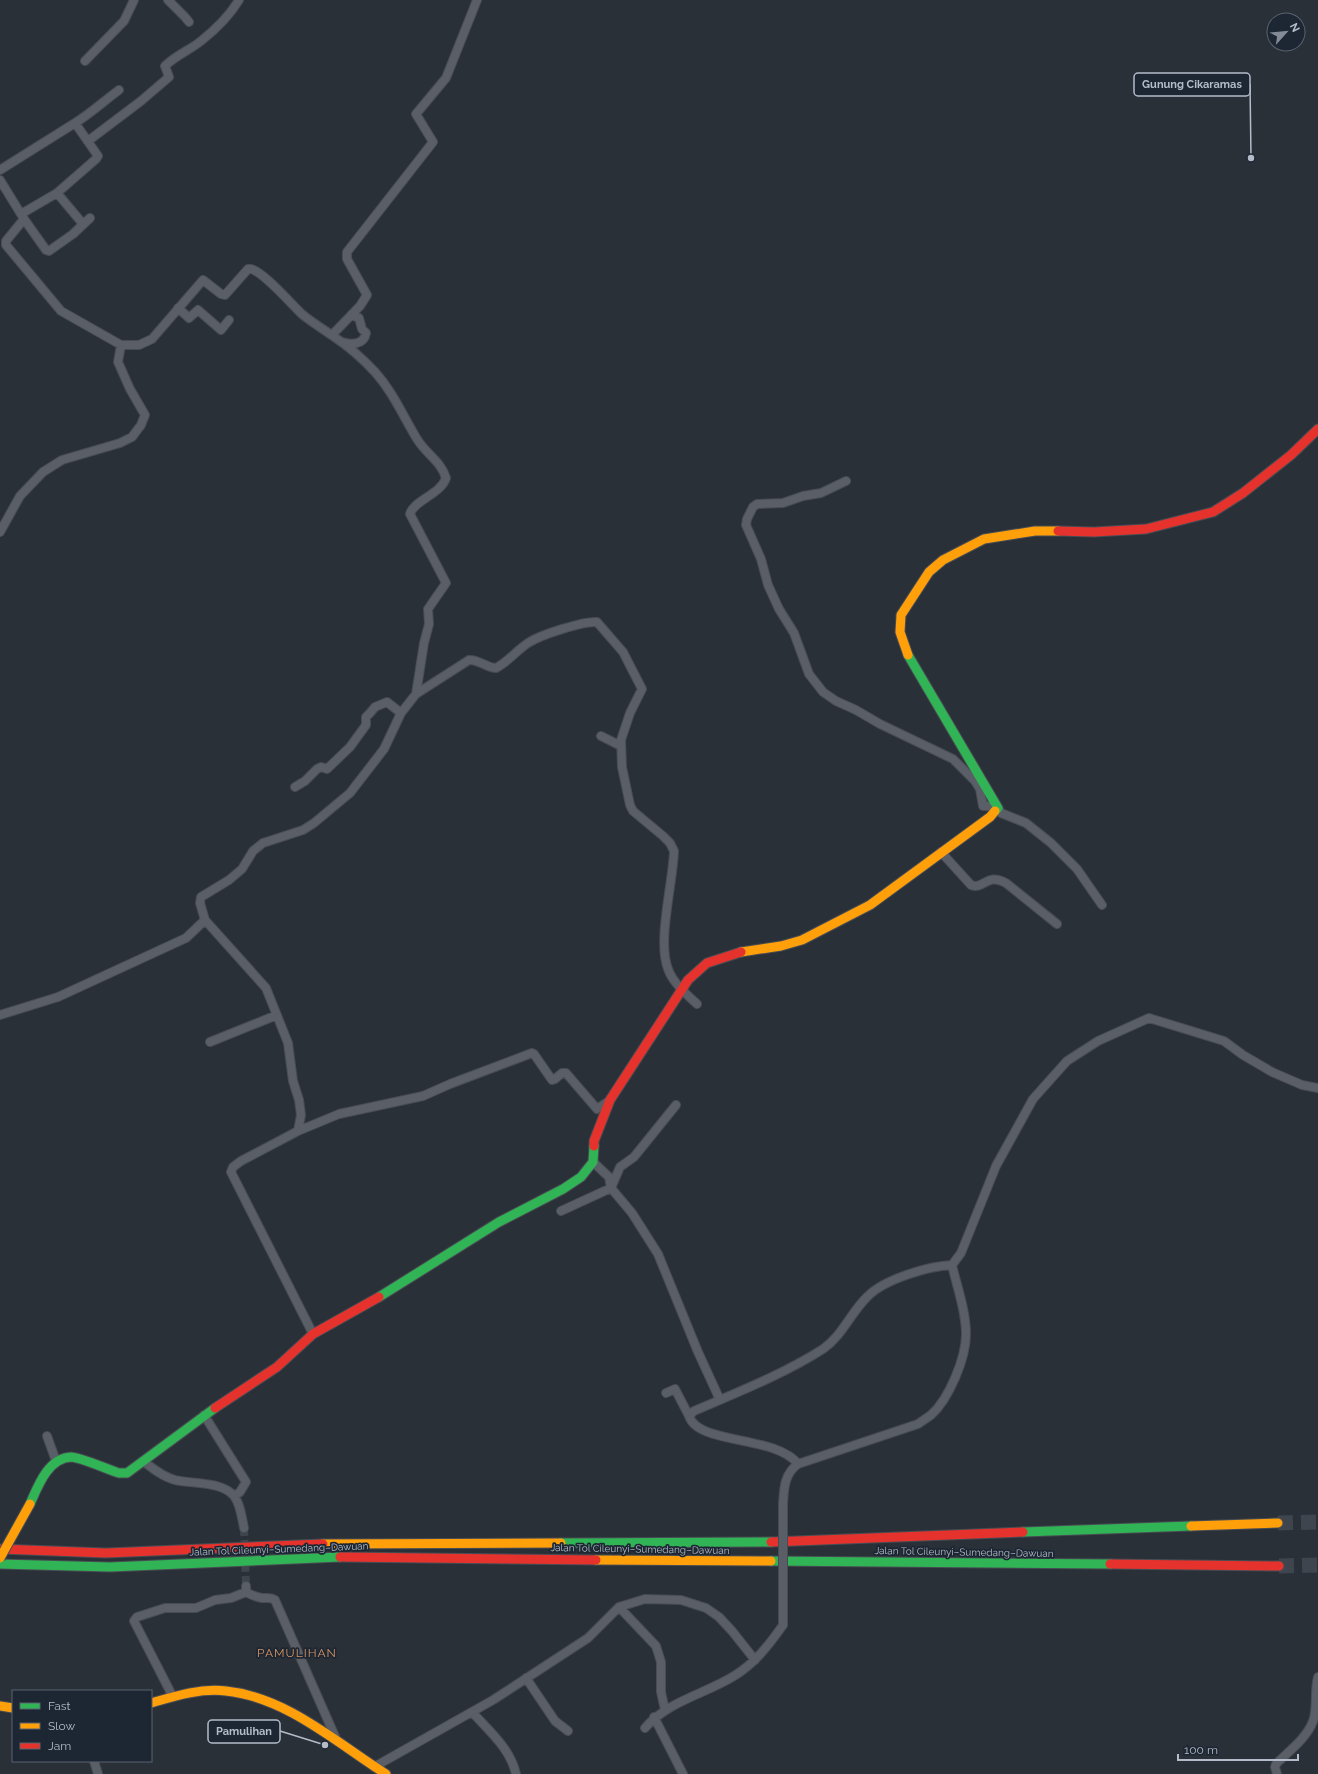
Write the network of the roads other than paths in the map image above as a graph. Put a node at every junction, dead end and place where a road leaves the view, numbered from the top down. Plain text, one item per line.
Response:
1 (134, 0) edge
2 (170, 0) edge
3 (240, 0) edge
4 (477, 0) edge
5 (189, 22) dead end
6 (85, 61) dead end
7 (119, 90) dead end
8 (76, 123) junction
9 (88, 141) junction
10 (0, 170) edge
11 (0, 182) edge
12 (57, 193) junction
13 (23, 217) junction
14 (90, 218) dead end
15 (83, 224) junction
16 (178, 308) junction
17 (351, 316) junction
18 (229, 320) dead end
19 (332, 335) junction
20 (339, 341) junction
21 (121, 345) junction
22 (1318, 429) edge
23 (846, 481) dead end
24 (0, 532) edge
25 (416, 694) junction
26 (402, 713) junction
27 (601, 736) dead end
28 (620, 746) junction
29 (295, 787) dead end
30 (998, 808) junction
31 (942, 852) junction
32 (1102, 905) dead end
33 (205, 920) junction
34 (1057, 924) dead end
35 (681, 990) junction
36 (697, 1004) dead end
37 (0, 1015) edge
38 (277, 1015) junction
39 (210, 1042) dead end
40 (1318, 1088) edge
41 (610, 1100) junction
42 (676, 1105) dead end
43 (298, 1131) junction
44 (593, 1162) junction
45 (611, 1188) junction
46 (560, 1211) dead end
47 (952, 1264) junction
48 (313, 1334) junction
49 (666, 1393) dead end
50 (720, 1400) junction
51 (204, 1416) junction
52 (689, 1416) junction
53 (47, 1436) dead end
54 (56, 1461) junction
55 (143, 1461) junction
56 (798, 1464) junction
57 (234, 1496) junction
58 (1278, 1523) tunnel mouth
59 (244, 1528) tunnel mouth
60 (0, 1549) edge
61 (0, 1558) edge
62 (0, 1564) edge
63 (1280, 1566) tunnel mouth
64 (619, 1607) junction
65 (755, 1660) junction
66 (1318, 1677) edge
67 (526, 1678) junction
68 (1317, 1686) edge
69 (173, 1697) junction
70 (152, 1703) edge
71 (0, 1706) edge
72 (12, 1708) edge
73 (665, 1710) junction
74 (472, 1712) junction
75 (654, 1717) junction
76 (645, 1728) dead end
77 (568, 1731) dead end
78 (339, 1744) junction
79 (94, 1762) edge
80 (374, 1767) junction
81 (98, 1774) edge
82 (386, 1774) edge
83 (516, 1774) edge
84 (682, 1774) edge
85 (1277, 1774) edge

1 - 6 street
2 - 5 street
3 - 9 street
4 - 17 street
7 - 8 street
8 - 9 street
8 - 10 street
9 - 12 street
11 - 13 street
12 - 13 street
12 - 15 street
13 - 15 street
13 - 21 street
14 - 15 street
16 - 18 street
16 - 19 street
16 - 21 street
17 - 19 street
17 - 20 street
19 - 20 street
20 - 25 street
21 - 24 street
22 - 30 main road
23 - 30 street
25 - 26 street
25 - 28 street
26 - 29 street
26 - 33 street
27 - 28 street
28 - 35 street
30 - 31 main road
30 - 32 street
31 - 34 street
31 - 35 main road
33 - 37 street
33 - 38 street
35 - 36 street
35 - 41 main road
38 - 39 street
38 - 43 street
40 - 47 street
41 - 43 street
41 - 44 main road
42 - 45 street
43 - 48 street
44 - 45 street
44 - 48 main road
45 - 46 street
45 - 50 street
47 - 50 street
47 - 56 street
48 - 51 main road
49 - 52 street
50 - 52 street
51 - 55 main road
51 - 57 street
52 - 56 street
53 - 54 street
54 - 55 main road
54 - 61 main road, bridge
55 - 57 street
56 - 65 street, bridge
57 - 59 street
58 - 60 main road, Jalan Tol Cileunyi–Sumedang–Dawuan
62 - 63 main road, Jalan Tol Cileunyi–Sumedang–Dawuan
64 - 65 street
64 - 67 street
64 - 73 street
65 - 73 street
66 - 68 street
67 - 74 street
67 - 77 street
68 - 85 street
69 - 70 main road
69 - 78 main road
69 - 78 street
71 - 72 main road
73 - 75 street
74 - 80 street
74 - 83 street
75 - 76 street
75 - 84 street
78 - 80 main road
79 - 81 street
80 - 82 main road

